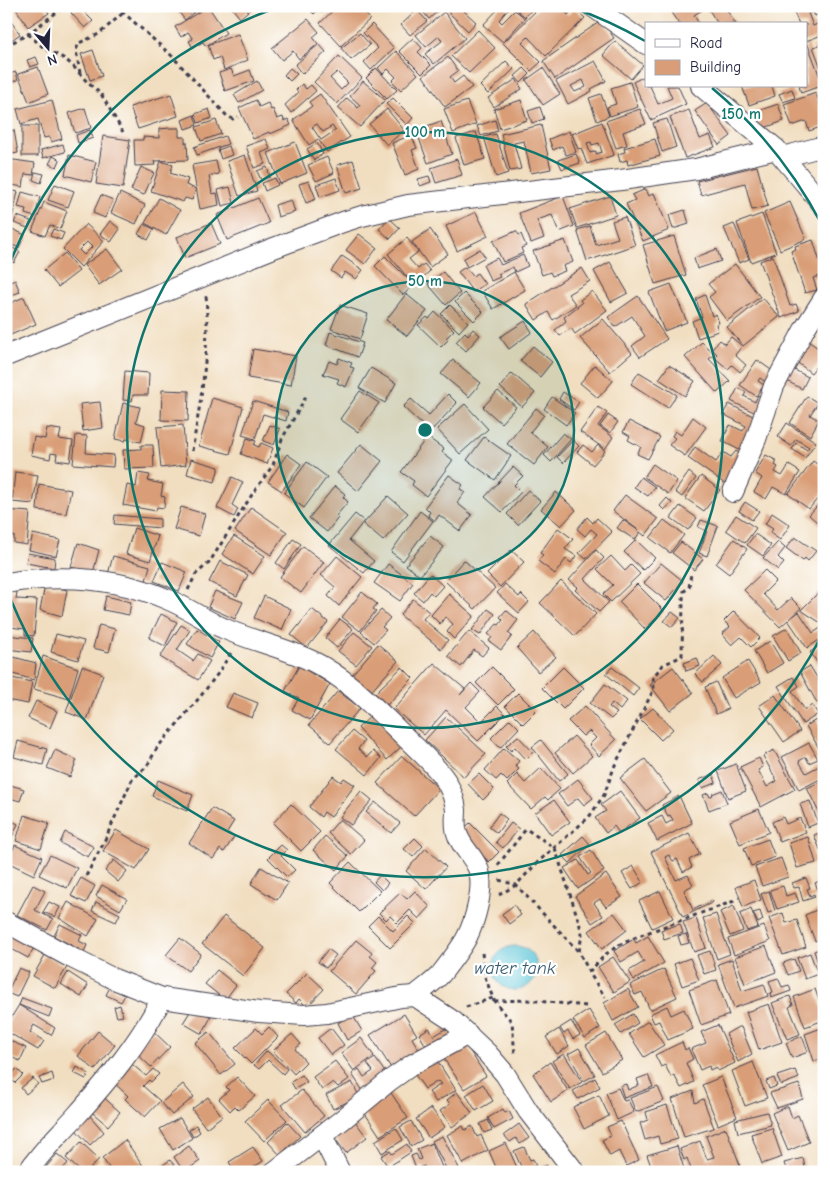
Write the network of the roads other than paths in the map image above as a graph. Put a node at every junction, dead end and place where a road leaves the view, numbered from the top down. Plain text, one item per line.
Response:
1 (592, 6) edge
2 (645, 43) edge
3 (702, 88) edge
4 (824, 146) edge
5 (780, 153) junction
6 (824, 206) edge
7 (824, 298) edge
8 (6, 356) edge
9 (733, 492) dead end
10 (6, 583) edge
11 (6, 922) edge
12 (414, 996) junction
13 (162, 998) junction
14 (468, 1034) junction
15 (322, 1136) junction
16 (28, 1172) edge
17 (274, 1172) edge
18 (340, 1172) edge
19 (575, 1172) edge

1 - 2 street
3 - 5 street
4 - 5 street
5 - 6 street
5 - 8 street
7 - 9 street
10 - 12 street
11 - 13 street
12 - 13 street
12 - 14 street
13 - 16 street
14 - 15 street
14 - 19 street
15 - 17 street
15 - 18 street

